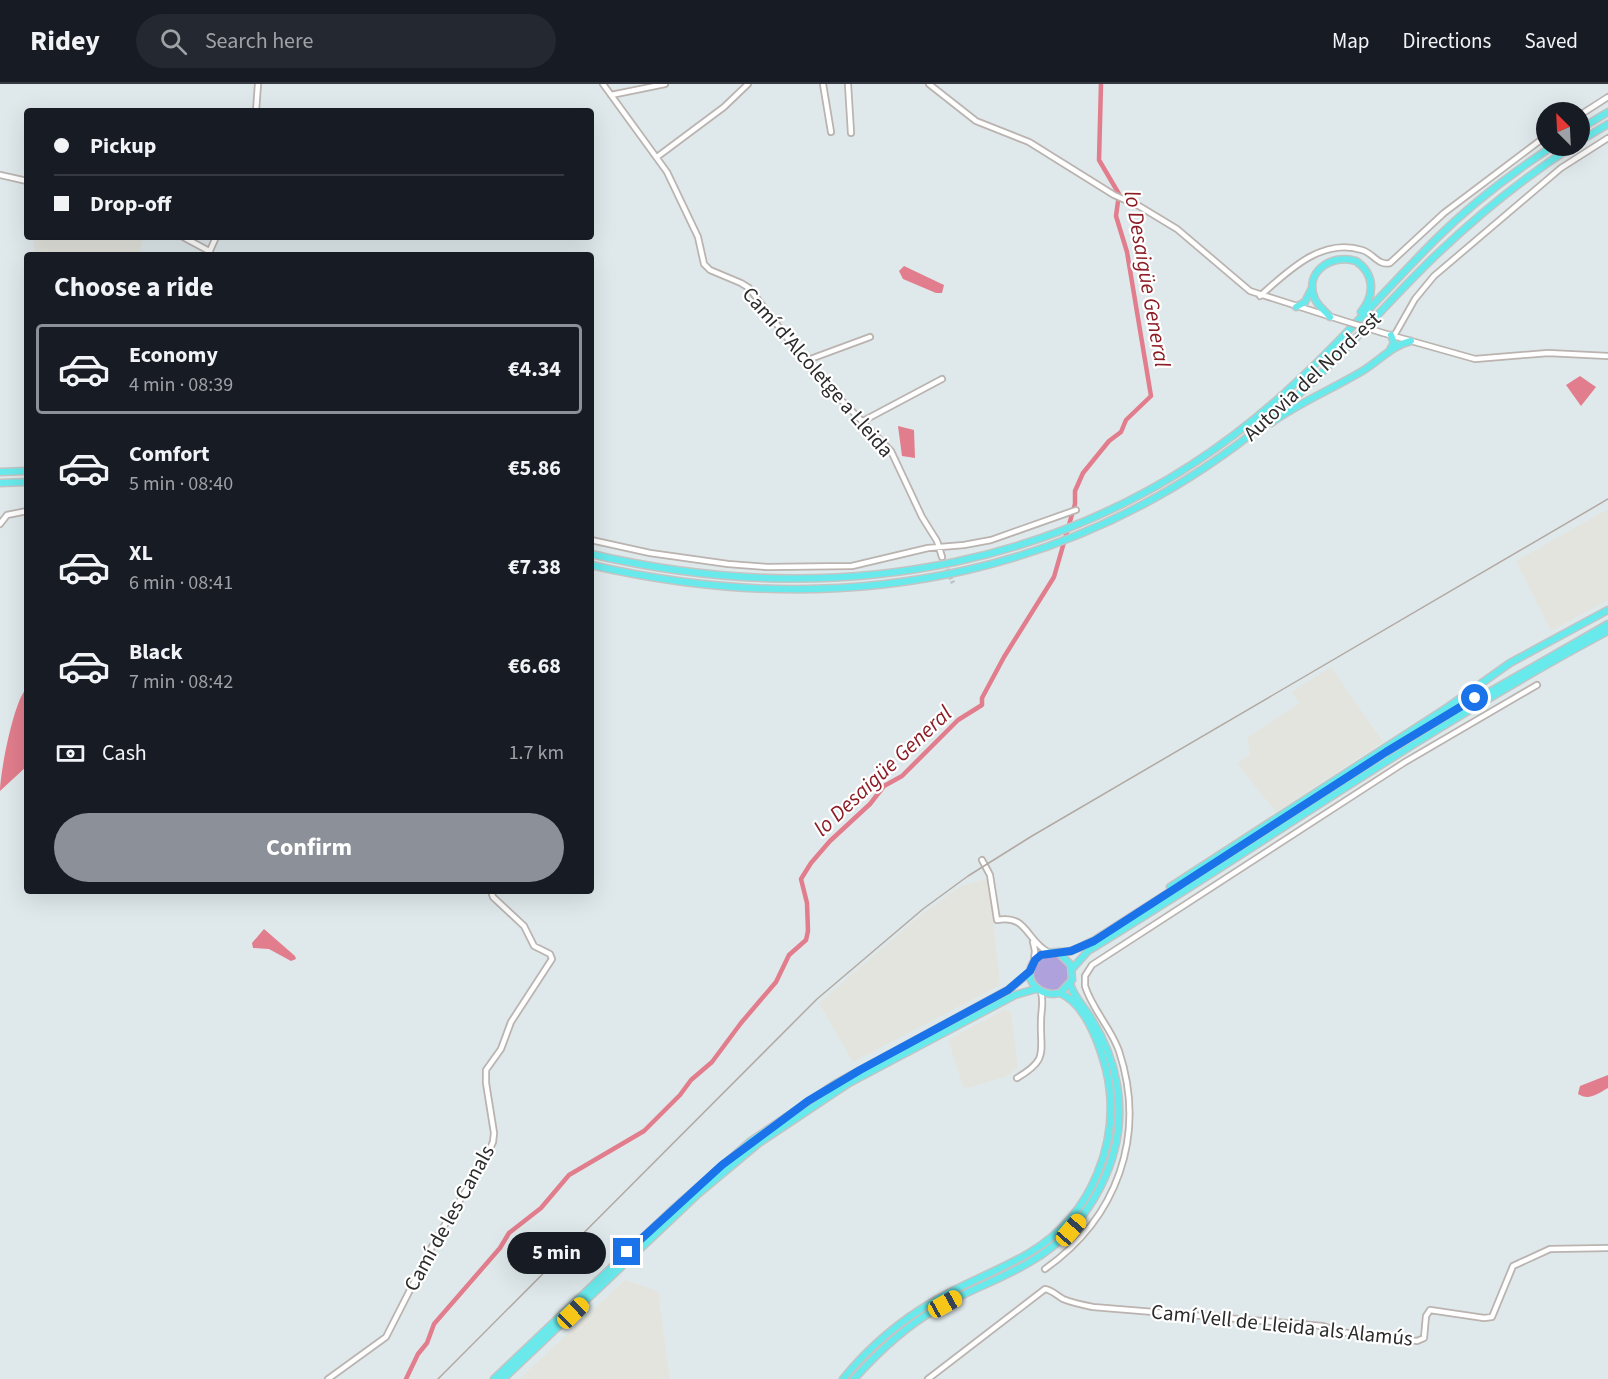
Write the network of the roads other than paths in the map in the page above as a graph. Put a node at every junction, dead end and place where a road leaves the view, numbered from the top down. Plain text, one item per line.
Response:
1 (258, 84) edge
2 (603, 84) edge
3 (665, 84) edge
4 (748, 84) edge
5 (823, 84) edge
6 (848, 84) edge
7 (929, 84) edge
8 (611, 95) junction
9 (1608, 97) edge
10 (256, 108) edge
11 (1590, 109) edge
12 (1608, 112) edge
13 (1590, 123) edge
14 (1608, 124) edge
15 (831, 132) dead end
16 (851, 133) dead end
17 (1590, 135) edge
18 (1608, 138) edge
19 (1536, 144) edge
20 (1539, 156) edge
21 (1558, 156) edge
22 (657, 157) junction
23 (0, 175) edge
24 (24, 181) edge
25 (188, 240) edge
26 (207, 252) edge
27 (1312, 288) junction
28 (1260, 296) junction
29 (1296, 307) junction
30 (1330, 317) junction
31 (1392, 336) junction
32 (870, 337) dead end
33 (1411, 341) junction
34 (1390, 351) junction
35 (1608, 356) edge
36 (805, 361) junction
37 (942, 379) dead end
38 (1262, 412) junction
39 (863, 421) junction
40 (1253, 435) junction
41 (24, 471) edge
42 (0, 472) edge
43 (24, 482) edge
44 (0, 483) edge
45 (1073, 511) dead end
46 (24, 512) edge
47 (0, 524) edge
48 (594, 541) edge
49 (939, 546) junction
50 (594, 555) edge
51 (942, 557) tunnel mouth
52 (594, 566) edge
53 (1608, 610) edge
54 (1608, 624) edge
55 (1608, 631) edge
56 (1537, 685) dead end
57 (982, 860) dead end
58 (492, 894) edge
59 (1114, 928) junction
60 (1032, 940) junction
61 (1048, 952) junction
62 (1059, 953) junction
63 (1032, 963) junction
64 (1072, 969) junction
65 (1030, 971) junction
66 (1070, 983) junction
67 (1038, 990) junction
68 (1060, 993) junction
69 (1052, 994) junction
70 (1043, 1006) junction
71 (1017, 1078) dead end
72 (1608, 1248) edge
73 (1045, 1269) dead end
74 (328, 1379) edge
75 (494, 1379) edge
76 (503, 1379) edge
77 (843, 1379) edge
78 (854, 1379) edge
79 (928, 1379) edge

1 - 10 street
2 - 8 street, Camí d'Alcoletge a Lleida
3 - 8 street
4 - 22 street
5 - 15 street
6 - 16 street
7 - 28 street
8 - 22 street, Camí d'Alcoletge a Lleida
9 - 11 street
12 - 13 highway
14 - 17 highway
18 - 31 street
19 - 28 street
20 - 38 highway, Autovia del Nord-est
21 - 40 highway, Autovia del Nord-est
22 - 36 street, Camí d'Alcoletge a Lleida
23 - 24 street
25 - 26 street
27 - 29 highway
27 - 30 highway
27 - 38 highway
28 - 29 street
29 - 30 street
30 - 31 street, bridge
31 - 33 street
31 - 34 highway
32 - 36 street
33 - 34 highway
33 - 35 street
34 - 40 highway
36 - 39 street, Camí d'Alcoletge a Lleida
37 - 39 street
38 - 50 highway, Autovia del Nord-est
39 - 49 street, Camí d'Alcoletge a Lleida
40 - 52 highway, Autovia del Nord-est
41 - 42 highway
43 - 44 highway
45 - 49 street
46 - 47 street
48 - 49 street
49 - 51 street, Camí d'Alcoletge a Lleida
53 - 59 highway
54 - 59 highway
55 - 64 highway
56 - 73 street
57 - 60 street
58 - 74 street, Camí de les Canals
59 - 62 highway
60 - 61 street
60 - 63 street
61 - 62 highway
61 - 63 highway
62 - 64 highway
63 - 65 highway
64 - 66 highway
65 - 67 highway
65 - 75 highway
66 - 68 highway
66 - 78 highway
67 - 69 highway
67 - 70 street
67 - 76 highway
68 - 69 highway
68 - 77 highway
69 - 70 street
70 - 71 street
72 - 79 street, Camí Vell de Lleida als Alamús

